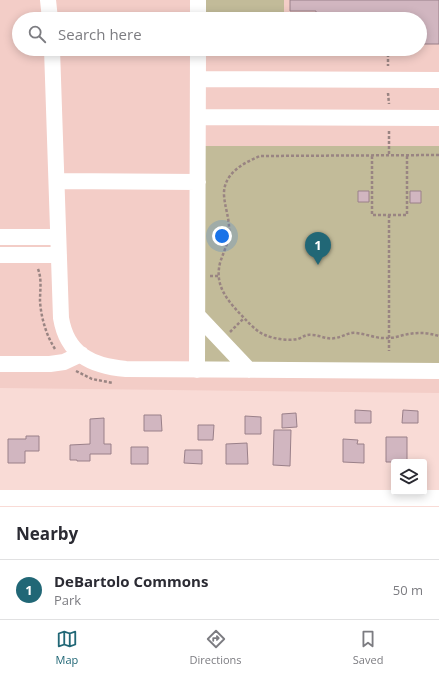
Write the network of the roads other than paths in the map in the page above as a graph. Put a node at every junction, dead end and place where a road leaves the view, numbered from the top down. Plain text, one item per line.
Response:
1 (48, 0) edge
2 (198, 0) edge
3 (49, 12) edge
4 (198, 12) edge
5 (52, 56) edge
6 (198, 56) edge
7 (198, 79) junction
8 (439, 80) edge
9 (198, 117) junction
10 (439, 118) edge
11 (57, 182) junction
12 (198, 182) junction
13 (0, 237) edge
14 (58, 237) junction
15 (0, 254) edge
16 (59, 255) junction
17 (198, 316) junction
18 (81, 354) junction
19 (0, 364) edge
20 (197, 370) junction
21 (249, 370) junction
22 (439, 371) edge
23 (0, 498) edge
24 (439, 498) edge

1 - 3 street
2 - 4 street
5 - 11 street
6 - 7 street
7 - 8 street
7 - 9 street
9 - 10 street
9 - 12 street
11 - 12 street
11 - 14 street
12 - 17 street
13 - 14 street
14 - 16 street
15 - 16 street
16 - 18 street
17 - 20 street
17 - 21 street
18 - 19 street
18 - 20 street
20 - 21 street
21 - 22 street
23 - 24 street

